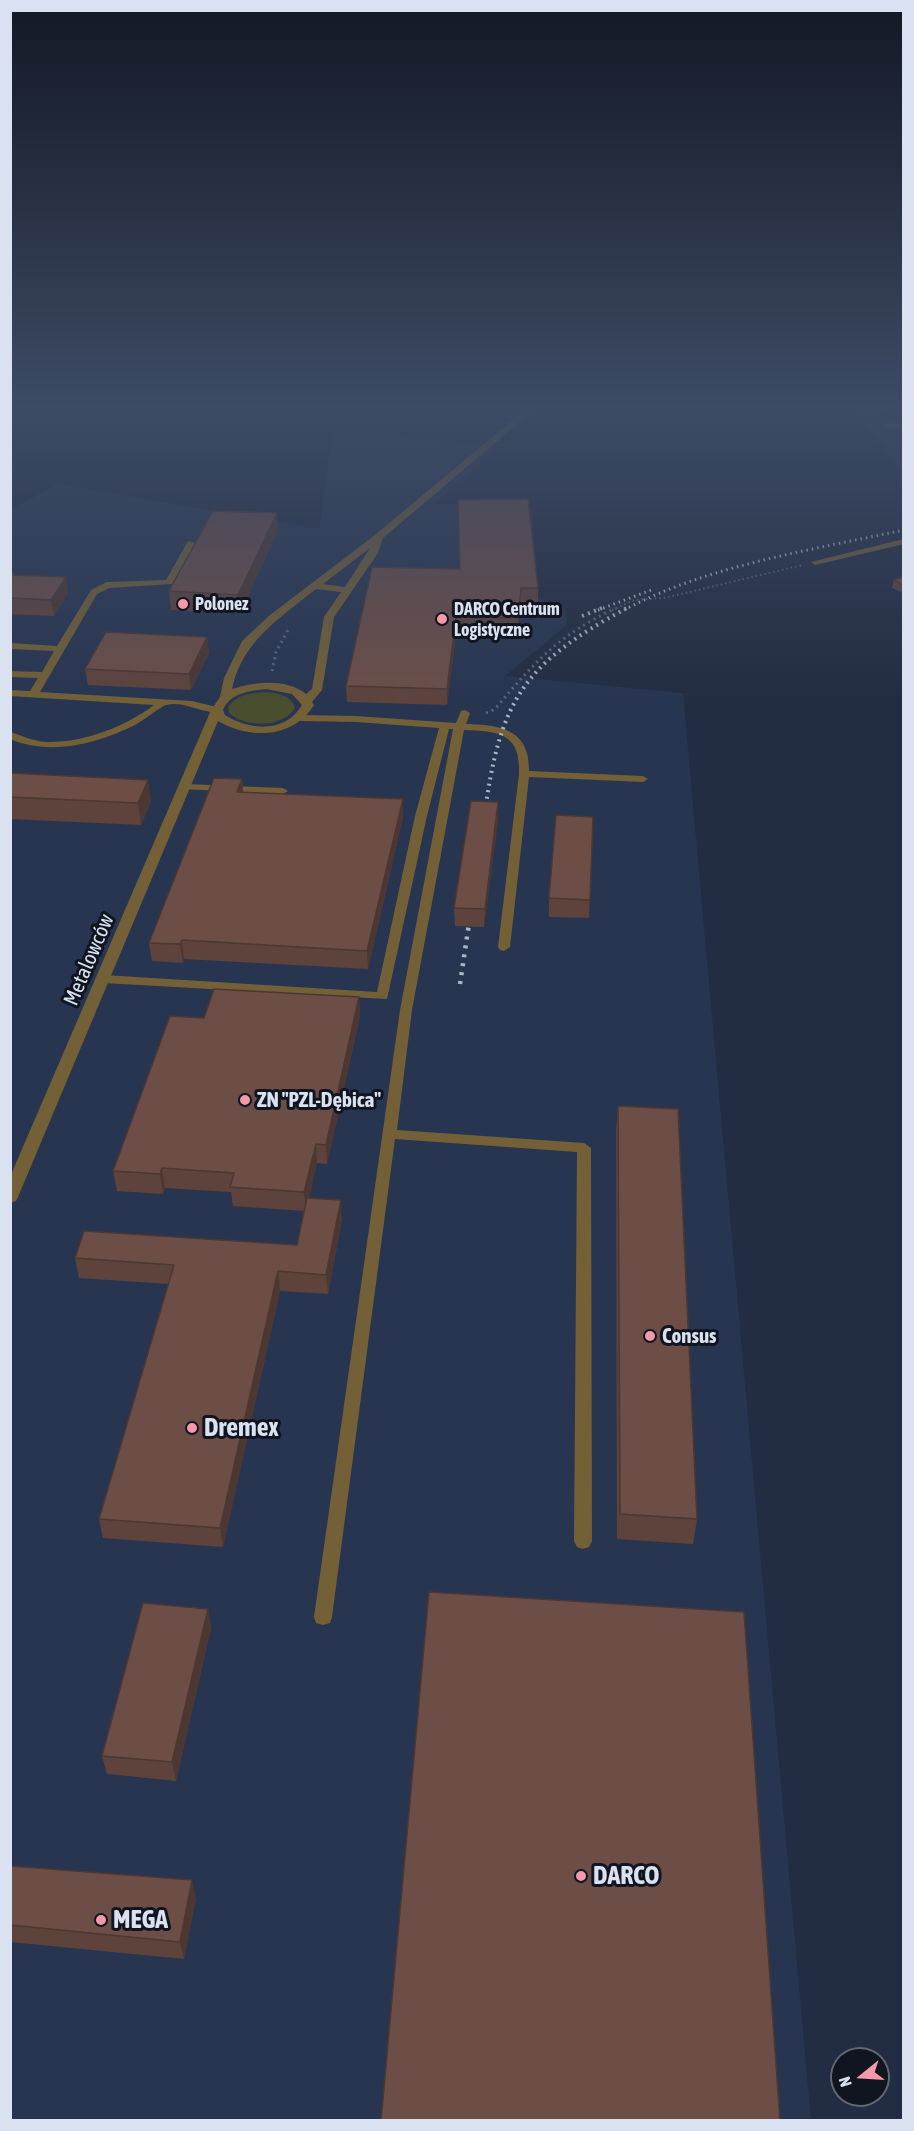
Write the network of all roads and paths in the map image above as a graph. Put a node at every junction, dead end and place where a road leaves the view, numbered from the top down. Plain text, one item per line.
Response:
1 (412, 508) edge
2 (378, 537) junction
3 (903, 541) edge
4 (191, 543) dead end
5 (815, 562) joint
6 (314, 586) junction
7 (347, 590) junction
8 (291, 626) dead end
9 (10, 646) edge
10 (60, 649) junction
11 (10, 674) edge
12 (45, 675) junction
13 (269, 686) junction
14 (10, 693) edge
15 (33, 695) junction
16 (225, 697) junction
17 (306, 701) junction
18 (164, 702) junction
19 (192, 704) junction
20 (217, 710) junction
21 (465, 713) joint
22 (334, 717) junction
23 (301, 718) junction
24 (446, 726) junction
25 (459, 727) junction
26 (241, 728) junction
27 (10, 735) edge
28 (206, 739) junction
29 (524, 774) junction
30 (643, 778) dead end
31 (185, 786) junction
32 (283, 791) edge
33 (504, 947) dead end
34 (104, 979) junction
35 (389, 1134) junction
36 (10, 1197) edge
37 (583, 1541) dead end
38 (323, 1617) dead end

1 - 2 street, Metalowców
2 - 6 street, Metalowców
2 - 7 street, Metalowców
3 - 5 lane
4 - 10 lane
5 - 21 path
6 - 7 street
6 - 16 street, Metalowców
7 - 17 street, Metalowców
8 - 13 path
9 - 10 lane
10 - 12 lane
11 - 12 lane
12 - 15 lane
13 - 16 street
13 - 17 street
14 - 15 lane
15 - 18 lane
16 - 19 lane
16 - 20 street, Metalowców
17 - 22 lane
17 - 23 street, Metalowców
18 - 19 lane
18 - 27 lane
19 - 20 lane
20 - 26 street
20 - 28 street, Metalowców
21 - 25 lane
22 - 23 lane
22 - 24 lane
23 - 26 street
24 - 25 lane
24 - 34 lane
25 - 29 lane
25 - 35 lane
26 - 28 street
28 - 31 street, Metalowców
29 - 30 lane
29 - 33 lane
31 - 32 lane
31 - 34 street, Metalowców
34 - 36 street, Metalowców
35 - 37 lane
35 - 38 lane

